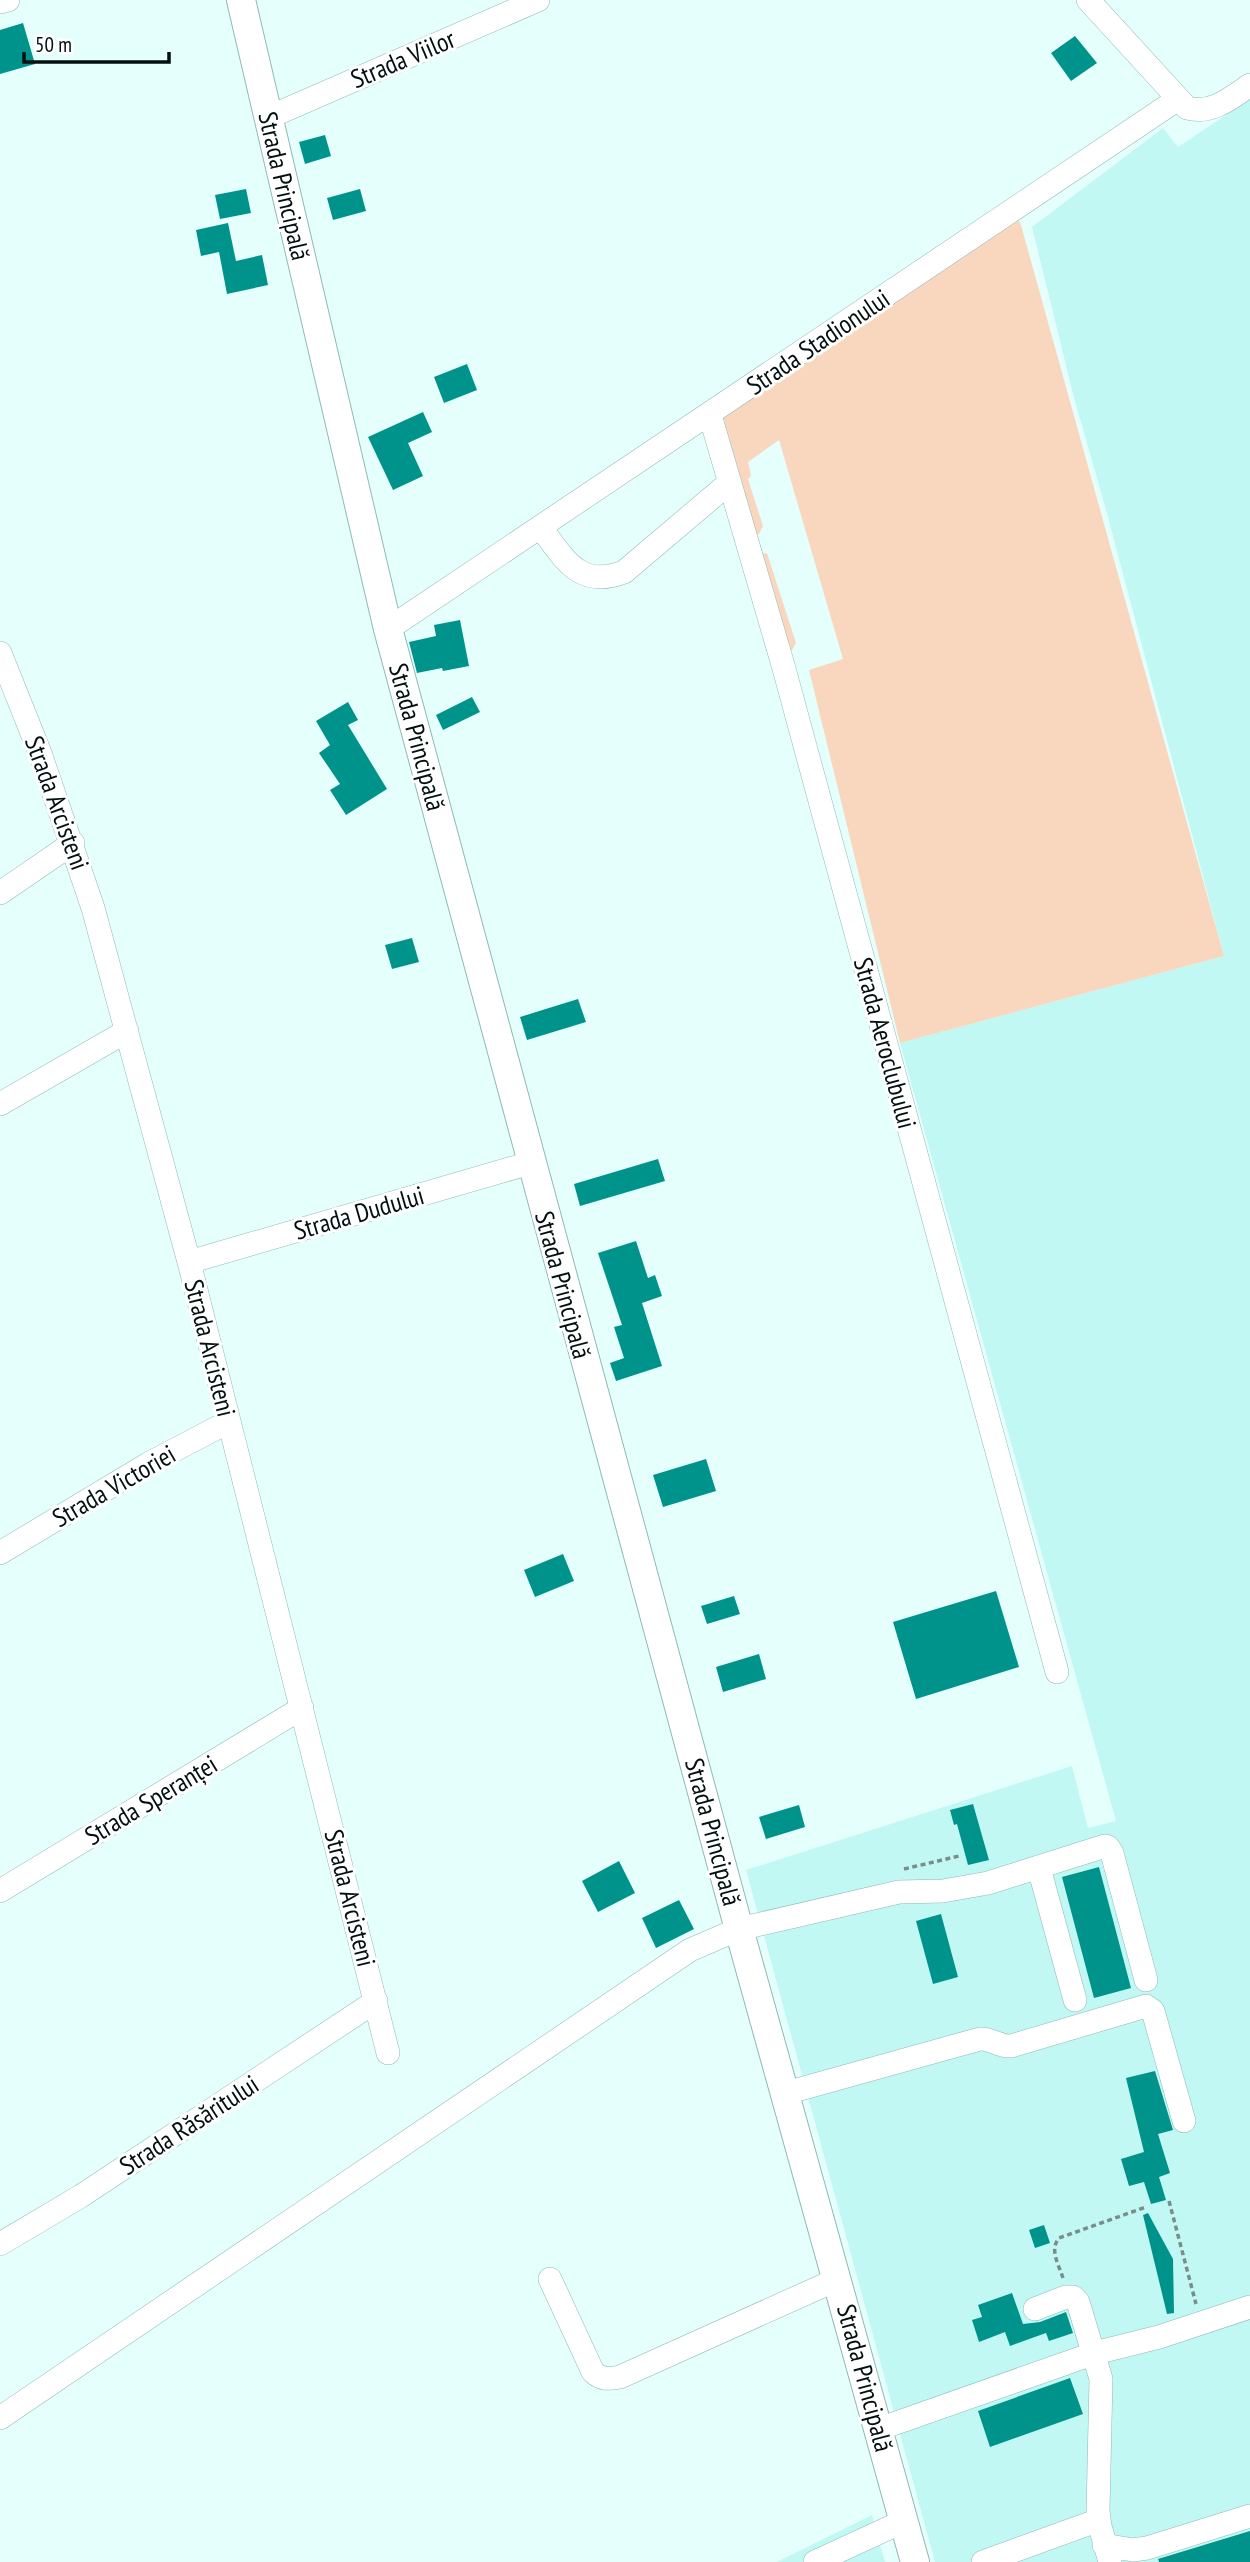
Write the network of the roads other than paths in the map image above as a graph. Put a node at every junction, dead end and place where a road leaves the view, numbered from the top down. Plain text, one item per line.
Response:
1 (8, 0) edge
2 (241, 0) edge
3 (538, 0) edge
4 (1088, 0) edge
5 (0, 2) edge
6 (1250, 85) edge
7 (1178, 99) junction
8 (267, 118) junction
9 (710, 415) junction
10 (729, 483) junction
11 (541, 528) junction
12 (388, 629) junction
13 (0, 653) edge
14 (73, 843) junction
15 (0, 893) edge
16 (127, 1031) junction
17 (0, 1104) edge
18 (530, 1163) junction
19 (189, 1262) junction
20 (228, 1422) junction
21 (0, 1553) edge
22 (1057, 1672) dead end
23 (302, 1708) junction
24 (1039, 1868) junction
25 (0, 1891) edge
26 (739, 1929) junction
27 (1146, 1980) dead end
28 (1075, 2000) dead end
29 (376, 2001) junction
30 (388, 2053) dead end
31 (786, 2093) junction
32 (1184, 2121) dead end
33 (0, 2244) edge
34 (838, 2278) junction
35 (550, 2279) dead end
36 (1250, 2306) edge
37 (1035, 2309) dead end
38 (1095, 2353) junction
39 (0, 2418) edge
40 (879, 2429) junction
41 (1250, 2516) edge
42 (1099, 2520) junction
43 (904, 2521) junction
44 (1107, 2553) edge
45 (815, 2562) edge
46 (915, 2562) edge
47 (984, 2562) edge

1 - 5 street
2 - 8 main road, Strada Principală
3 - 8 street, Strada Viilor
4 - 7 street
6 - 7 street
7 - 9 street, Strada Stadionului
8 - 12 main road, Strada Principală
9 - 10 street, Strada Aeroclubului
9 - 11 street, Strada Stadionului
10 - 11 street
10 - 22 street, Strada Aeroclubului
11 - 12 street, Strada Stadionului
12 - 18 main road, Strada Principală
13 - 14 street, Strada Arcisteni
14 - 15 street
14 - 16 street, Strada Arcisteni
16 - 17 street
16 - 19 street, Strada Arcisteni
18 - 19 street, Strada Dudului
18 - 26 main road, Strada Principală
19 - 20 street, Strada Arcisteni
20 - 21 street, Strada Victoriei
20 - 23 street, Strada Arcisteni
23 - 25 street, Strada Speranței
23 - 29 street, Strada Arcisteni
24 - 26 street
24 - 27 street
24 - 28 street
26 - 31 main road, Strada Principală
26 - 39 street
29 - 30 street, Strada Arcisteni
29 - 33 street, Strada Răsăritului
31 - 32 street
31 - 34 main road, Strada Principală
34 - 35 street
34 - 40 main road, Strada Principală
36 - 38 street
37 - 38 street
38 - 40 street
38 - 42 street
40 - 43 main road, Strada Principală
41 - 44 street
42 - 44 street
42 - 47 street
43 - 45 street
43 - 46 main road, Strada Principală

